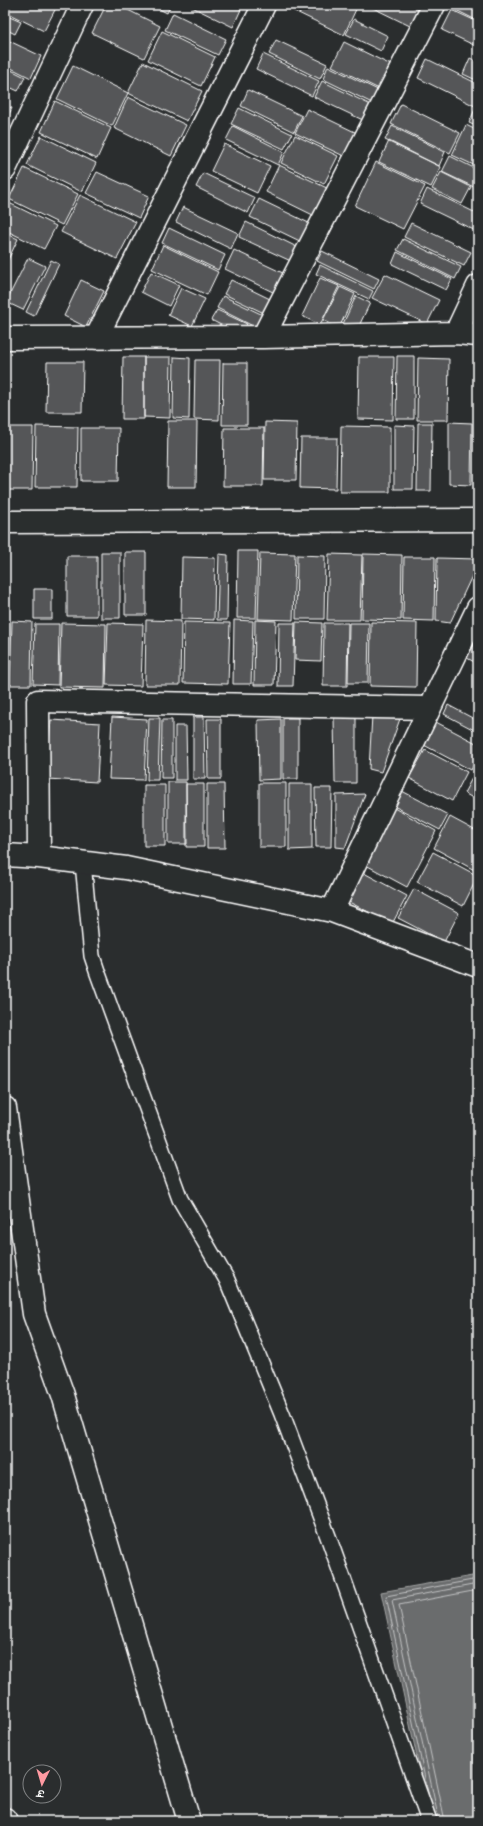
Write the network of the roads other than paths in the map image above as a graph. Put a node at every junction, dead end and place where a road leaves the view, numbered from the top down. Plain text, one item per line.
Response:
1 (82, 5) edge
2 (264, 5) edge
3 (434, 5) edge
4 (5, 169) edge
5 (478, 286) edge
6 (456, 333) junction
7 (478, 335) edge
8 (263, 337) junction
9 (5, 338) edge
10 (96, 338) junction
11 (478, 520) edge
12 (5, 522) edge
13 (478, 608) edge
14 (430, 708) junction
15 (5, 855) edge
16 (39, 857) junction
17 (83, 863) junction
18 (332, 911) junction
19 (477, 962) edge
20 (5, 1108) edge
21 (189, 1821) edge
22 (429, 1821) edge

1 - 4 street
2 - 10 street
3 - 8 street
5 - 6 street
6 - 7 street
6 - 8 street
8 - 10 street
9 - 10 street
11 - 12 street
13 - 14 street
14 - 16 street
14 - 18 street
15 - 16 street
16 - 17 street
17 - 18 street
17 - 22 lane
18 - 19 street
20 - 21 street

